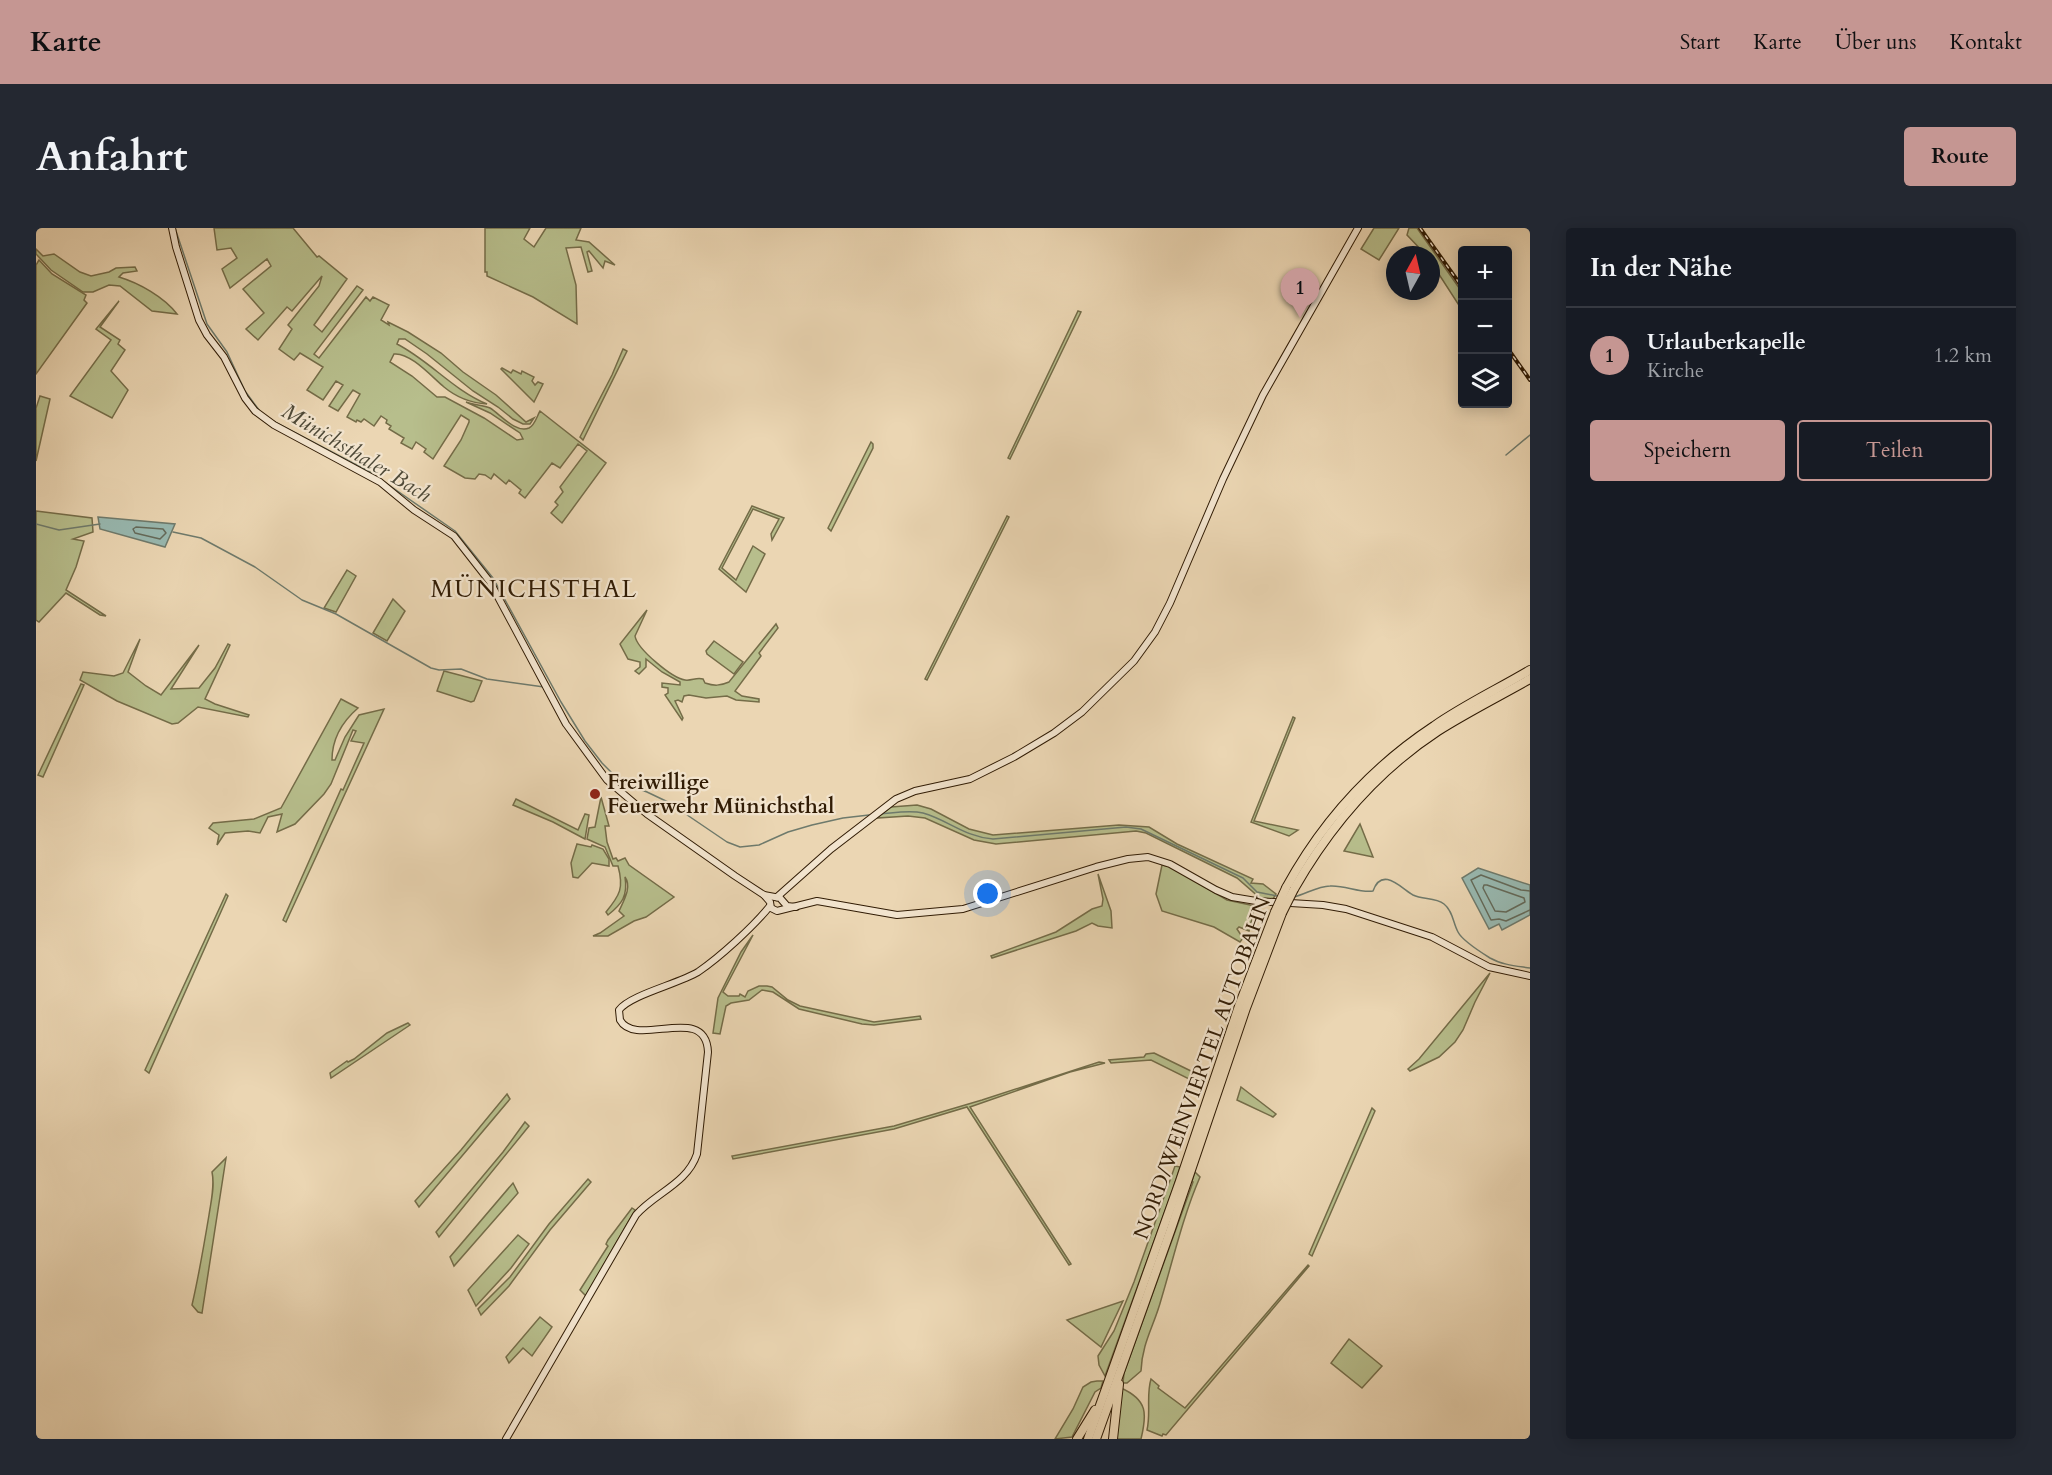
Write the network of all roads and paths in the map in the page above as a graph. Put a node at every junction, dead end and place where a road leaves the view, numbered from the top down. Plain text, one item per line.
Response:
1 (172, 228) edge
2 (1358, 228) edge
3 (1530, 670) edge
4 (1530, 679) edge
5 (1290, 888) junction
6 (776, 903) junction
7 (1278, 912) junction
8 (1530, 976) edge
9 (1123, 1361) junction
10 (1102, 1398) junction
11 (506, 1439) edge
12 (1077, 1439) edge
13 (1088, 1439) edge
14 (1096, 1439) edge
15 (1113, 1439) edge

1 - 6 street
2 - 6 street
3 - 5 highway, NORD/WEINVIERTEL AUTOBAHN
4 - 5 highway, NORD/WEINVIERTEL AUTOBAHN
5 - 7 highway, NORD/WEINVIERTEL AUTOBAHN, bridge
6 - 8 street
6 - 11 street
7 - 9 highway, NORD/WEINVIERTEL AUTOBAHN
7 - 10 highway, NORD/WEINVIERTEL AUTOBAHN
9 - 14 highway, NORD/WEINVIERTEL AUTOBAHN
9 - 15 highway
10 - 12 highway
10 - 13 highway, NORD/WEINVIERTEL AUTOBAHN

